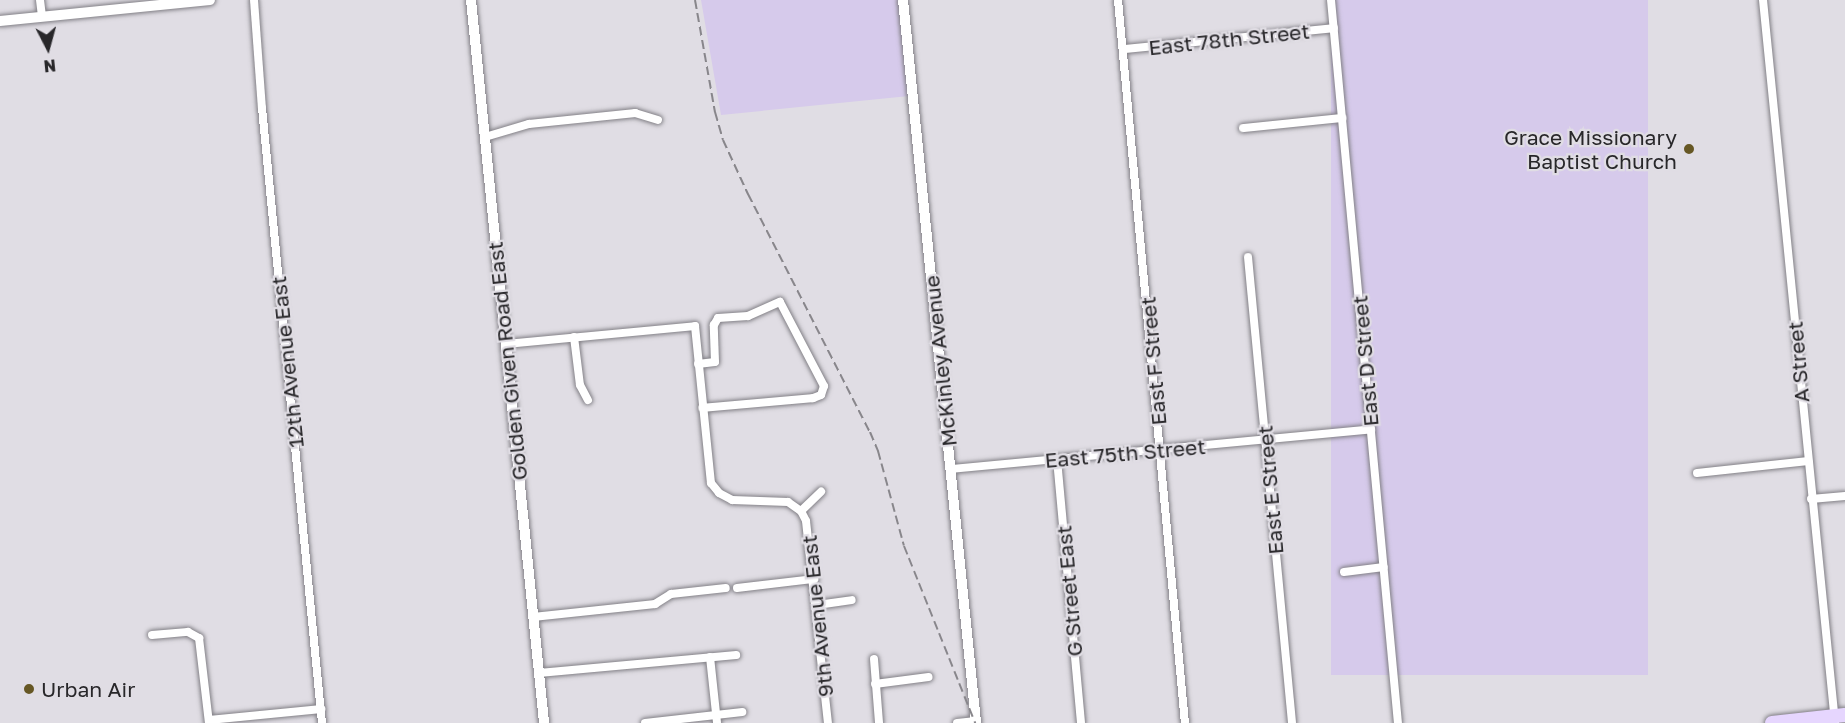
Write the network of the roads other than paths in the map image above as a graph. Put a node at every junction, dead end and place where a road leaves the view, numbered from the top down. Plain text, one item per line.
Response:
1 (40, 0) edge
2 (210, 0) edge
3 (254, 0) edge
4 (471, 0) edge
5 (903, 0) edge
6 (1118, 0) edge
7 (1331, 0) edge
8 (1763, 0) edge
9 (42, 16) junction
10 (0, 21) edge
11 (1334, 28) junction
12 (1124, 49) junction
13 (1342, 118) junction
14 (658, 120) dead end
15 (1243, 128) dead end
16 (485, 137) junction
17 (1248, 257) dead end
18 (574, 337) junction
19 (506, 344) junction
20 (698, 364) junction
21 (588, 400) dead end
22 (702, 408) junction
23 (1371, 429) junction
24 (1266, 439) junction
25 (1162, 449) junction
26 (1057, 459) junction
27 (1808, 461) junction
28 (951, 469) junction
29 (1697, 473) dead end
30 (821, 492) dead end
31 (1845, 496) edge
32 (1811, 499) junction
33 (801, 511) junction
34 (1384, 567) junction
35 (1344, 572) dead end
36 (814, 579) junction
37 (726, 588) dead end
38 (737, 588) dead end
39 (852, 600) dead end
40 (817, 605) junction
41 (533, 617) junction
42 (152, 635) dead end
43 (736, 655) dead end
44 (710, 657) junction
45 (874, 659) dead end
46 (538, 674) junction
47 (929, 677) dead end
48 (876, 684) junction
49 (321, 709) junction
50 (742, 712) dead end
51 (1838, 718) edge
52 (717, 719) edge
53 (209, 721) edge
54 (976, 722) edge
55 (322, 723) edge
56 (544, 723) edge
57 (645, 723) edge
58 (828, 723) edge
59 (879, 723) edge
60 (957, 723) edge
61 (1081, 723) edge
62 (1185, 723) edge
63 (1292, 723) edge
64 (1398, 723) edge
65 (1772, 723) edge

1 - 9 street
2 - 9 street
3 - 49 street, 12th Avenue East
4 - 16 street, Golden Given Road East
5 - 28 street, McKinley Avenue
6 - 12 street, East F Street
7 - 11 street, East D Street
8 - 27 street, A Street
9 - 10 street
11 - 12 street, East 78th Street
11 - 13 street, East D Street
12 - 25 street, East F Street
13 - 15 street
13 - 23 street, East D Street
14 - 16 street
16 - 19 street, Golden Given Road East
17 - 24 street, East E Street
18 - 19 street
18 - 20 street
18 - 21 street
19 - 41 street, Golden Given Road East
20 - 22 street
20 - 22 street
22 - 33 street
23 - 24 street, East 75th Street
23 - 34 street, East D Street
24 - 25 street, East 75th Street
24 - 63 street, East E Street
25 - 26 street, East 75th Street
25 - 62 street, East F Street
26 - 28 street, East 75th Street
26 - 61 street, G Street East
27 - 29 street
27 - 32 street, A Street
28 - 54 street, McKinley Avenue
30 - 33 street
31 - 32 street
32 - 51 street, A Street
33 - 36 street, 9th Avenue East
34 - 35 street
34 - 64 street, East D Street
36 - 38 street
36 - 40 street, 9th Avenue East
37 - 41 street
39 - 40 street
40 - 58 street, 9th Avenue East
41 - 46 street, Golden Given Road East
42 - 53 street
43 - 44 street
44 - 46 street
44 - 52 street
45 - 48 street
46 - 56 street, Golden Given Road East
47 - 48 street
48 - 59 street
49 - 53 street
49 - 55 street, 12th Avenue East
50 - 52 street
51 - 65 main road
52 - 57 street
54 - 60 street

